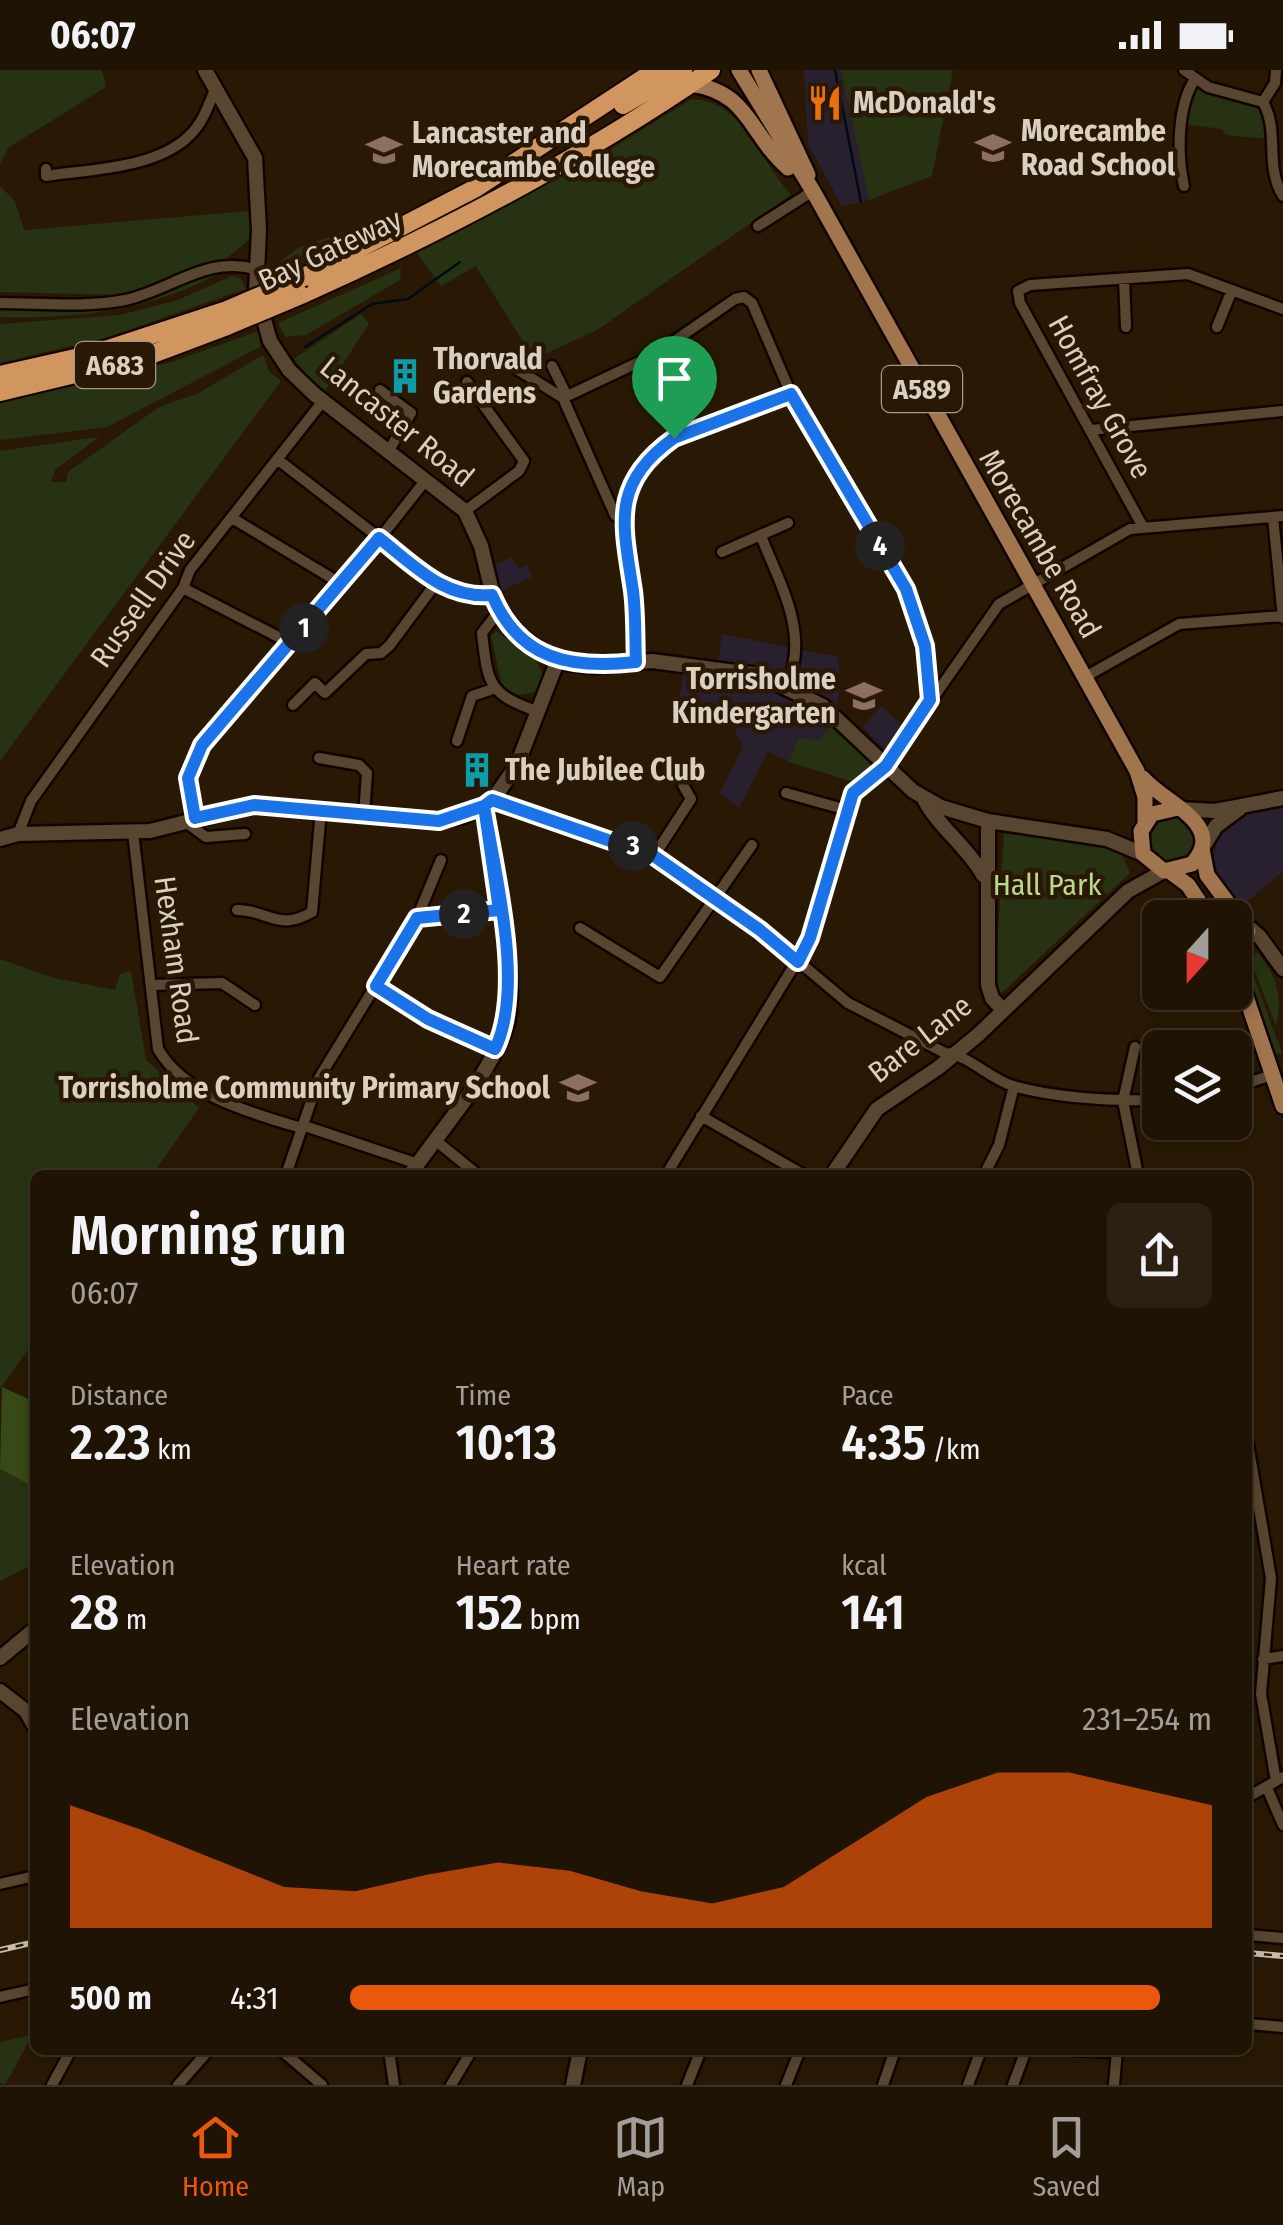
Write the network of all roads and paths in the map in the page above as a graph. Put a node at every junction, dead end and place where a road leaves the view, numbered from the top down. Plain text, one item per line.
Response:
1 (205, 70) edge
2 (643, 70) edge
3 (656, 70) edge
4 (711, 70) edge
5 (739, 70) edge
6 (759, 70) edge
7 (1184, 70) edge
8 (1276, 70) edge
9 (687, 77) edge
10 (1196, 80) junction
11 (216, 88) junction
12 (618, 96) junction
13 (1263, 102) junction
14 (535, 150) junction
15 (46, 175) dead end
16 (809, 185) junction
17 (1184, 186) dead end
18 (1283, 196) edge
19 (758, 226) dead end
20 (257, 274) junction
21 (1124, 279) junction
22 (303, 286) junction
23 (1232, 290) junction
24 (0, 303) edge
25 (1283, 309) edge
26 (227, 318) junction
27 (1217, 326) dead end
28 (1126, 328) dead end
29 (512, 366) dead end
30 (552, 366) dead end
31 (0, 375) edge
32 (467, 382) dead end
33 (380, 390) dead end
34 (0, 392) edge
35 (791, 394) junction
36 (565, 396) junction
37 (323, 401) junction
38 (1283, 412) edge
39 (1091, 430) junction
40 (388, 452) junction
41 (277, 459) junction
42 (424, 481) junction
43 (464, 511) junction
44 (1278, 516) edge
45 (232, 518) junction
46 (622, 520) junction
47 (788, 523) dead end
48 (1143, 527) junction
49 (761, 536) junction
50 (379, 538) junction
51 (722, 552) dead end
52 (436, 583) junction
53 (1032, 585) junction
54 (342, 586) junction
55 (184, 588) junction
56 (492, 595) junction
57 (499, 611) junction
58 (1283, 617) edge
59 (290, 643) junction
60 (557, 662) junction
61 (636, 662) junction
62 (1084, 677) junction
63 (787, 685) junction
64 (492, 689) junction
65 (930, 700) junction
66 (293, 705) dead end
67 (539, 712) junction
68 (457, 741) dead end
69 (319, 758) dead end
70 (886, 766) junction
71 (1137, 771) junction
72 (683, 785) dead end
73 (786, 793) dead end
74 (1283, 798) edge
75 (924, 799) junction
76 (488, 803) junction
77 (1253, 803) junction
78 (1179, 808) junction
79 (321, 810) junction
80 (847, 810) junction
81 (364, 814) junction
82 (190, 819) junction
83 (988, 821) junction
84 (1144, 823) junction
85 (133, 832) junction
86 (18, 834) junction
87 (245, 834) dead end
88 (1091, 836) junction
89 (0, 839) edge
90 (752, 844) dead end
91 (1202, 848) junction
92 (1143, 854) junction
93 (654, 856) junction
94 (441, 860) dead end
95 (1166, 871) junction
96 (986, 880) junction
97 (1128, 891) junction
98 (713, 896) junction
99 (1198, 900) edge
100 (1226, 900) edge
101 (237, 910) dead end
102 (499, 910) junction
103 (417, 918) junction
104 (580, 928) dead end
105 (1252, 934) edge
106 (1252, 945) edge
107 (798, 962) junction
108 (1279, 964) edge
109 (151, 984) junction
110 (376, 986) junction
111 (255, 1005) dead end
112 (1002, 1009) junction
113 (1248, 1010) edge
114 (1135, 1047) dead end
115 (495, 1049) junction
116 (956, 1053) junction
117 (1272, 1075) junction
118 (1252, 1081) edge
119 (1014, 1086) junction
120 (1142, 1100) edge
121 (1123, 1101) junction
122 (1283, 1106) edge
123 (701, 1116) junction
124 (301, 1126) junction
125 (435, 1140) junction
126 (288, 1170) edge
127 (414, 1170) edge
128 (472, 1170) edge
129 (669, 1170) edge
130 (795, 1170) edge
131 (835, 1170) edge
132 (986, 1170) edge
133 (1137, 1170) edge
134 (1252, 1462) edge
135 (1277, 1577) edge
136 (30, 1632) edge
137 (1283, 1656) edge
138 (0, 1658) edge
139 (1263, 1659) junction
140 (0, 1690) edge
141 (30, 1718) edge
142 (1275, 1782) edge
143 (1252, 1795) edge
144 (1283, 1825) edge
145 (30, 1877) edge
146 (0, 1884) edge
147 (1252, 1935) edge
148 (1283, 1938) edge
149 (30, 1990) edge
150 (0, 1997) edge
151 (1252, 2024) edge
152 (1283, 2027) edge
153 (68, 2055) edge
154 (205, 2055) edge
155 (286, 2055) edge
156 (390, 2055) edge
157 (469, 2055) edge
158 (579, 2055) edge
159 (699, 2055) edge
160 (798, 2055) edge
161 (894, 2055) edge
162 (979, 2055) edge
163 (1024, 2055) edge
164 (1117, 2055) edge
165 (54, 2081) edge
166 (318, 2084) edge
167 (68, 2085) edge
168 (178, 2085) edge
169 (394, 2085) edge
170 (451, 2085) edge
171 (574, 2085) edge
172 (687, 2085) edge
173 (786, 2085) edge
174 (883, 2085) edge
175 (968, 2085) edge
176 (1013, 2085) edge
177 (1114, 2085) edge

1 - 11 main road, Lancaster Road
2 - 12 highway
3 - 12 highway, Bay Gateway / A683
4 - 9 highway, Bay Gateway / A683
5 - 16 main road, Morecambe Road / A589
6 - 16 main road, Morecambe Road / A589
7 - 10 street
8 - 13 street
9 - 14 highway
9 - 16 main road
9 - 22 highway, Bay Gateway / A683
10 - 13 street
10 - 17 street
11 - 15 street
11 - 20 main road, Lancaster Road
12 - 14 highway, Bay Gateway / A683
13 - 18 street
14 - 22 highway, Bay Gateway / A683
16 - 19 street
16 - 53 main road, Morecambe Road / A589
20 - 24 street
20 - 37 main road, Lancaster Road
21 - 23 street
21 - 28 street
21 - 39 street, Homfray Grove
22 - 26 highway, Bay Gateway / A683, bridge
23 - 25 street
23 - 27 street
26 - 31 highway, Bay Gateway / A683
26 - 34 highway, Bay Gateway / A683
29 - 36 street
30 - 36 street
32 - 43 street
33 - 40 street
35 - 36 street
35 - 46 street
35 - 65 street
36 - 46 street
37 - 40 main road, Lancaster Road
37 - 41 street, Russell Drive
38 - 39 street
39 - 48 street, Homfray Grove
40 - 42 main road, Lancaster Road
41 - 45 street, Russell Drive
41 - 50 street
42 - 43 main road, Lancaster Road
42 - 50 street
43 - 56 main road, Lancaster Road
44 - 48 street
44 - 58 street
45 - 54 street
45 - 55 street, Russell Drive
46 - 61 street
47 - 49 street
48 - 53 street
49 - 51 street
49 - 63 street
50 - 52 street
50 - 54 street
52 - 56 street
52 - 66 street
53 - 62 main road, Morecambe Road / A589
53 - 65 street
54 - 59 street
55 - 59 street
55 - 86 street, Russell Drive
56 - 57 main road, Lancaster Road
57 - 60 main road, Lancaster Road
57 - 64 street
58 - 62 street
59 - 82 street
60 - 61 main road
60 - 67 main road
61 - 63 main road
62 - 71 main road, Morecambe Road / A589
63 - 70 main road
64 - 67 street
64 - 68 street
65 - 70 street
67 - 76 main road
69 - 81 street
70 - 75 main road
70 - 80 street
71 - 78 main road, Morecambe Road / A589
71 - 84 main road, Morecambe Road / A589
72 - 93 street
73 - 80 street
74 - 77 main road
75 - 83 main road
75 - 96 main road
76 - 81 main road
76 - 93 street
76 - 102 main road
77 - 78 main road
77 - 91 main road
78 - 84 main road
78 - 91 main road, A589
79 - 81 main road
79 - 82 main road
79 - 101 street
80 - 107 street
82 - 85 main road
82 - 87 street
83 - 88 main road
83 - 96 main road, Bare Lane
84 - 88 main road
84 - 92 main road, A589
85 - 86 main road
85 - 109 street, Hexham Road
86 - 89 main road
88 - 92 main road
90 - 98 street
91 - 95 main road
91 - 100 main road, A589
92 - 95 main road
92 - 97 main road
93 - 98 street
94 - 103 street
95 - 97 main road
95 - 99 main road
96 - 112 main road, Bare Lane
97 - 112 main road
98 - 104 street
98 - 107 street
102 - 103 street
102 - 115 main road
103 - 110 street
105 - 108 main road
106 - 108 main road
107 - 116 street
107 - 123 street
109 - 111 street
109 - 124 street, Hexham Road
110 - 115 street
110 - 124 street
112 - 116 main road, Bare Lane
113 - 117 main road
114 - 121 street
115 - 125 main road
116 - 119 street
116 - 131 main road, Bare Lane
117 - 118 street
117 - 122 main road
119 - 121 street
119 - 132 street
120 - 121 street
121 - 133 street
123 - 129 street
123 - 130 street
124 - 126 street
124 - 127 street, Hexham Road
125 - 127 main road
125 - 128 street
134 - 135 street
135 - 139 street
136 - 138 main road
137 - 139 street
139 - 142 street
140 - 141 main road
142 - 143 street
142 - 144 street
145 - 146 street
147 - 148 street
149 - 150 street
151 - 152 street
153 - 165 street
154 - 168 street
155 - 166 street
156 - 169 street
157 - 170 street
158 - 171 main road
159 - 172 street
160 - 173 street
161 - 174 street
162 - 175 street
163 - 176 street
164 - 177 street
165 - 167 street

